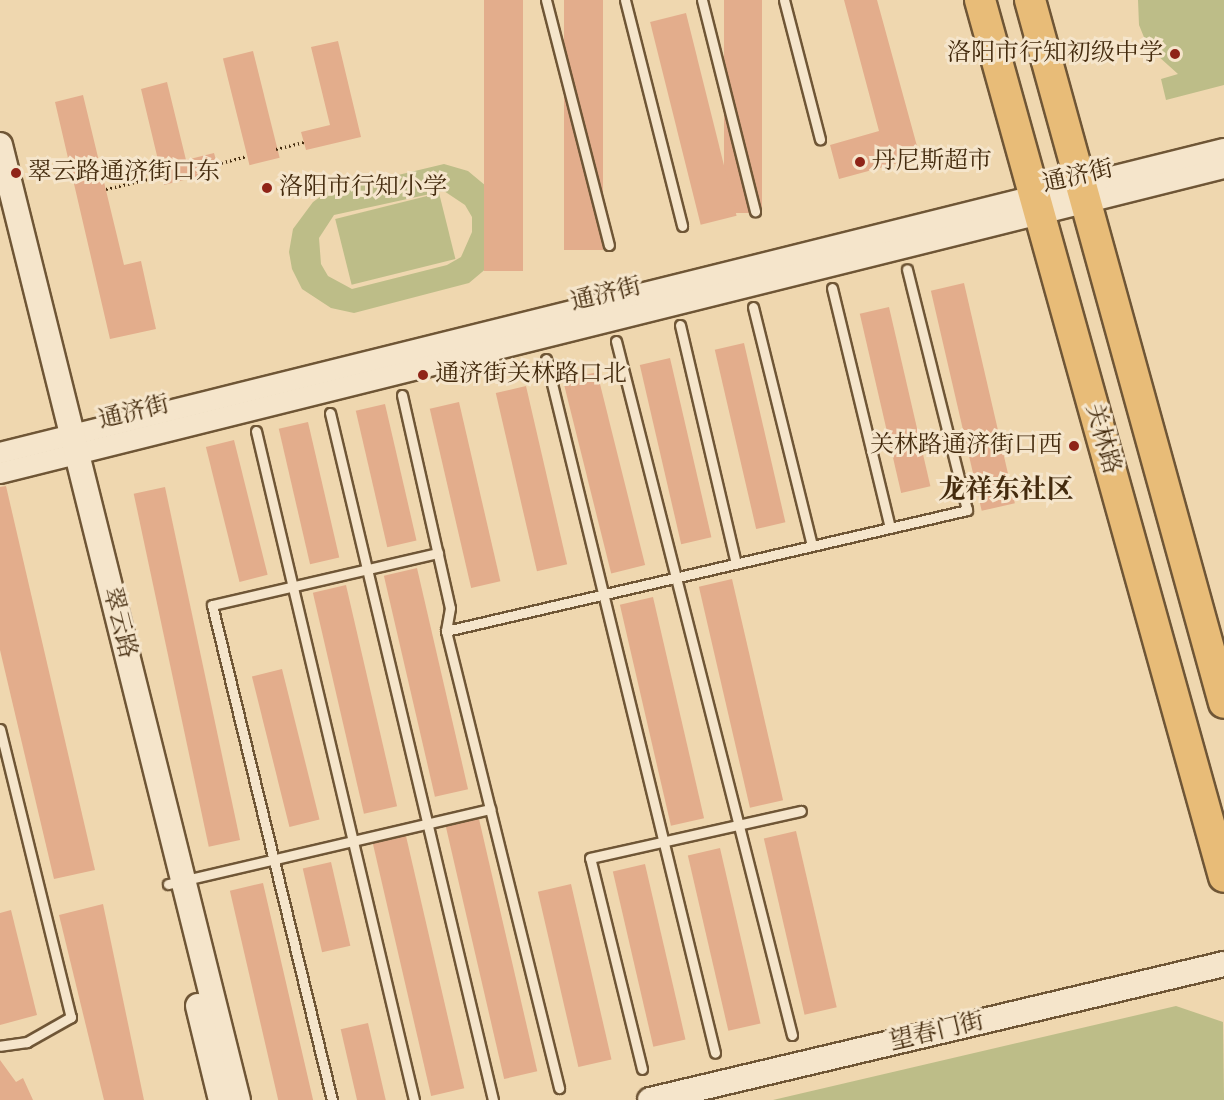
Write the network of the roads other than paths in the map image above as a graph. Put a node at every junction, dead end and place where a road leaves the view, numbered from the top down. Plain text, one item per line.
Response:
1 (546, 0) edge
2 (625, 0) edge
3 (702, 0) edge
4 (784, 0) edge
5 (980, 0) edge
6 (1030, 0) edge
7 (820, 139) dead end
8 (0, 145) edge
9 (1224, 149) edge
10 (1224, 168) edge
11 (1083, 193) junction
12 (1036, 204) junction
13 (0, 209) edge
14 (755, 212) dead end
15 (682, 226) dead end
16 (609, 245) dead end
17 (907, 269) dead end
18 (832, 288) dead end
19 (753, 307) dead end
20 (680, 325) dead end
21 (616, 341) dead end
22 (546, 359) dead end
23 (402, 395) dead end
24 (330, 412) dead end
25 (256, 431) dead end
26 (66, 446) junction
27 (0, 453) edge
28 (0, 473) edge
29 (890, 528) junction
30 (812, 546) junction
31 (438, 553) junction
32 (736, 564) junction
33 (367, 569) junction
34 (676, 578) junction
35 (293, 586) junction
36 (604, 594) junction
37 (446, 631) junction
38 (1224, 703) edge
39 (0, 729) edge
40 (490, 809) junction
41 (801, 811) dead end
42 (428, 824) junction
43 (738, 825) junction
44 (353, 841) junction
45 (664, 842) junction
46 (274, 859) junction
47 (1224, 877) edge
48 (175, 882) junction
49 (1224, 964) edge
50 (1224, 981) edge
51 (792, 1035) dead end
52 (0, 1046) edge
53 (715, 1053) dead end
54 (642, 1069) dead end
55 (560, 1088) dead end
56 (220, 1100) edge
57 (238, 1100) edge
58 (332, 1100) edge
59 (414, 1100) edge
60 (493, 1100) edge
61 (650, 1100) edge
62 (721, 1100) edge

1 - 16 lane
2 - 15 lane
3 - 14 lane
4 - 7 lane
5 - 12 main road, 关林路
6 - 11 main road, 关林路
8 - 26 street, 翠云路
9 - 11 street, 通济街
10 - 11 street, 通济街
11 - 12 street, 通济街
11 - 38 main road, 关林路
12 - 26 street, 通济街
12 - 47 main road, 关林路
13 - 26 street, 翠云路
17 - 29 lane
18 - 29 lane
19 - 30 lane
20 - 32 lane
21 - 34 lane
22 - 36 lane
23 - 31 lane
24 - 33 lane
25 - 35 lane
26 - 27 street, 通济街
26 - 28 street, 通济街
26 - 48 street, 翠云路
29 - 30 lane
30 - 32 lane
31 - 33 lane
31 - 37 lane
32 - 34 lane
33 - 35 lane
33 - 42 lane
34 - 36 lane
34 - 43 lane
35 - 44 lane
35 - 46 lane
36 - 37 lane
36 - 45 lane
37 - 40 lane
39 - 52 lane
40 - 42 lane
40 - 55 lane
41 - 43 lane
42 - 44 lane
42 - 60 lane
43 - 45 lane
43 - 51 lane
44 - 46 lane
44 - 59 lane
45 - 53 lane
45 - 54 lane
46 - 48 lane
46 - 58 lane
48 - 56 street, 翠云路
48 - 57 street, 翠云路
49 - 61 street, 望春门街
50 - 62 street, 望春门街

